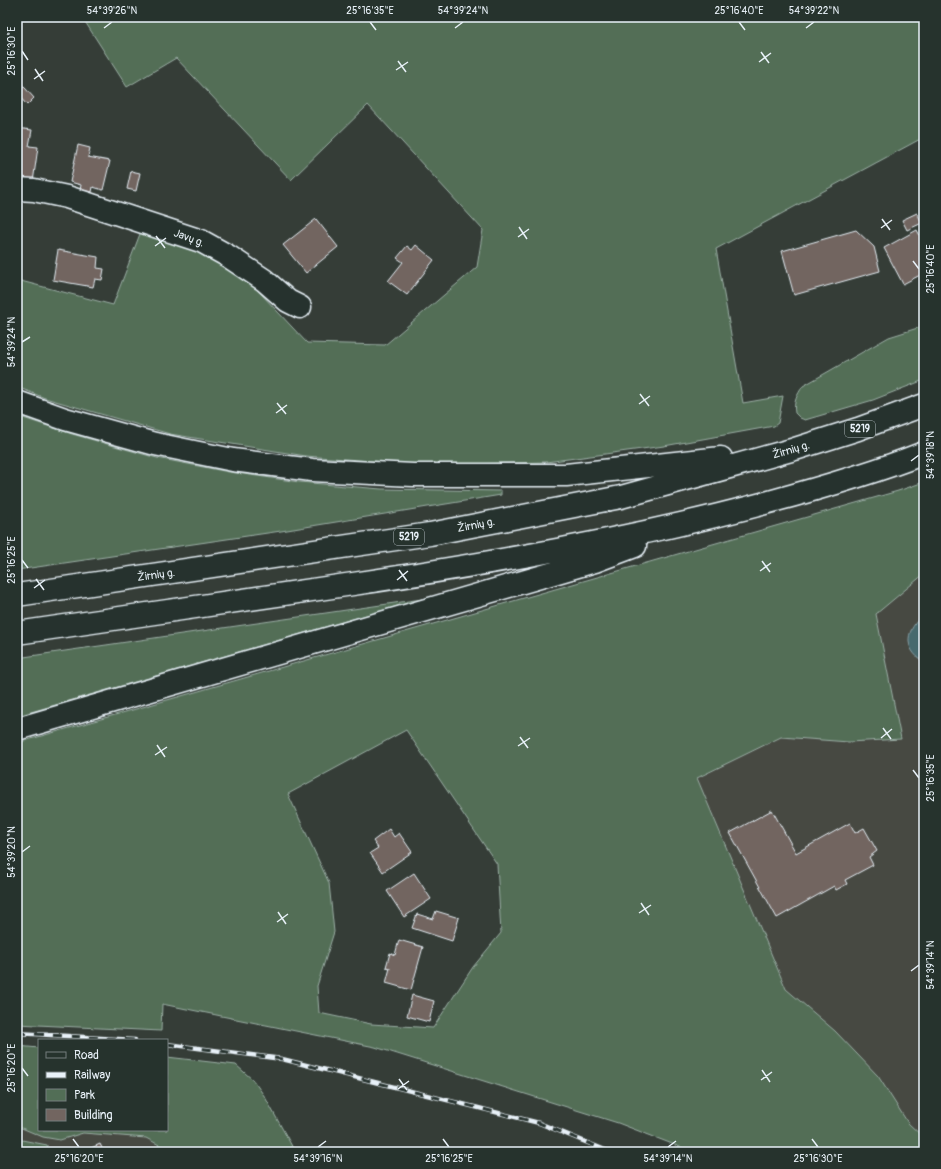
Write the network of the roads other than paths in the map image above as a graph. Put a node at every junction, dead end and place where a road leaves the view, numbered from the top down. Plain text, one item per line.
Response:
1 (17, 189) edge
2 (300, 307) dead end
3 (17, 402) edge
4 (924, 406) edge
5 (795, 449) junction
6 (924, 453) edge
7 (710, 518) junction
8 (17, 595) edge
9 (17, 633) edge
10 (17, 729) edge

1 - 2 main road, Javų g.
3 - 5 main road
4 - 5 main road, Žirnių g. / 5219
5 - 8 main road, Žirnių g. / 5219
6 - 7 main road
7 - 9 main road
7 - 10 main road

